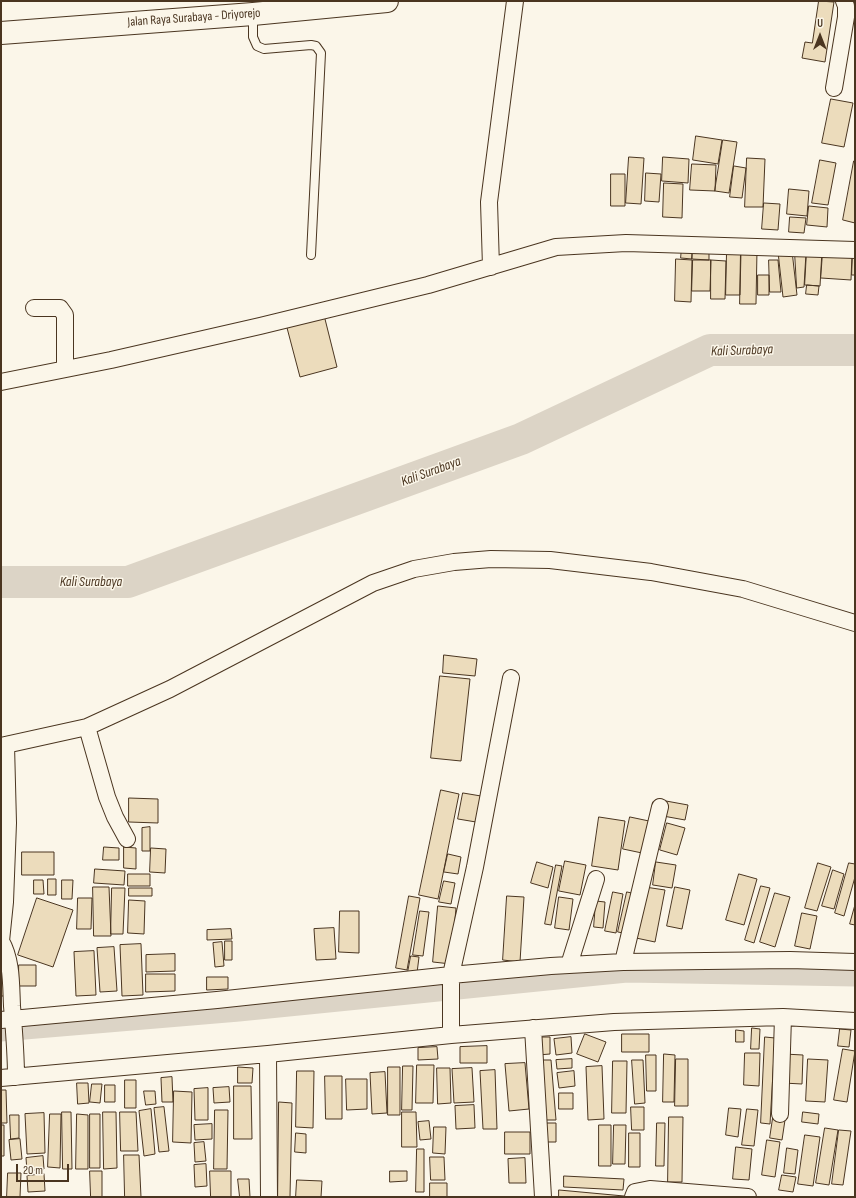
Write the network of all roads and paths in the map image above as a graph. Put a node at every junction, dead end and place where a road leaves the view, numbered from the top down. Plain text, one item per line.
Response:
1 (382, 1) edge
2 (515, 1) edge
3 (844, 1) edge
4 (283, 6) edge
5 (253, 14) junction
6 (1, 33) edge
7 (834, 88) dead end
8 (855, 250) edge
9 (311, 255) dead end
10 (491, 267) junction
11 (34, 308) dead end
12 (65, 369) junction
13 (1, 382) edge
14 (855, 623) edge
15 (511, 678) dead end
16 (87, 728) junction
17 (3, 745) edge
18 (660, 807) dead end
19 (127, 839) dead end
20 (596, 879) dead end
21 (1, 941) edge
22 (623, 962) junction
23 (855, 962) edge
24 (569, 965) junction
25 (450, 979) junction
26 (783, 1017) junction
27 (855, 1021) edge
28 (9, 1022) edge
29 (532, 1028) junction
30 (452, 1029) junction
31 (268, 1054) junction
32 (11, 1073) edge
33 (780, 1114) dead end
34 (269, 1197) edge
35 (543, 1197) edge
36 (632, 1197) edge
37 (748, 1197) edge

1 - 4 main road, Jalan Raya Surabaya - Driyorejo
2 - 10 street
3 - 7 street
4 - 5 main road, Jalan Raya Surabaya - Driyorejo
5 - 6 main road, Jalan Raya Surabaya - Driyorejo
5 - 9 lane
8 - 10 street
10 - 12 street
11 - 12 street
12 - 13 street
14 - 16 street
15 - 25 street
16 - 17 street
16 - 19 street
17 - 21 street
18 - 22 street
20 - 24 street
21 - 28 street
22 - 23 street
22 - 24 street
24 - 25 street
25 - 28 street
25 - 30 street
26 - 27 street
26 - 29 street
26 - 33 street
28 - 32 street
29 - 30 street
29 - 35 street
30 - 31 street
31 - 32 street
31 - 34 street
36 - 37 street

